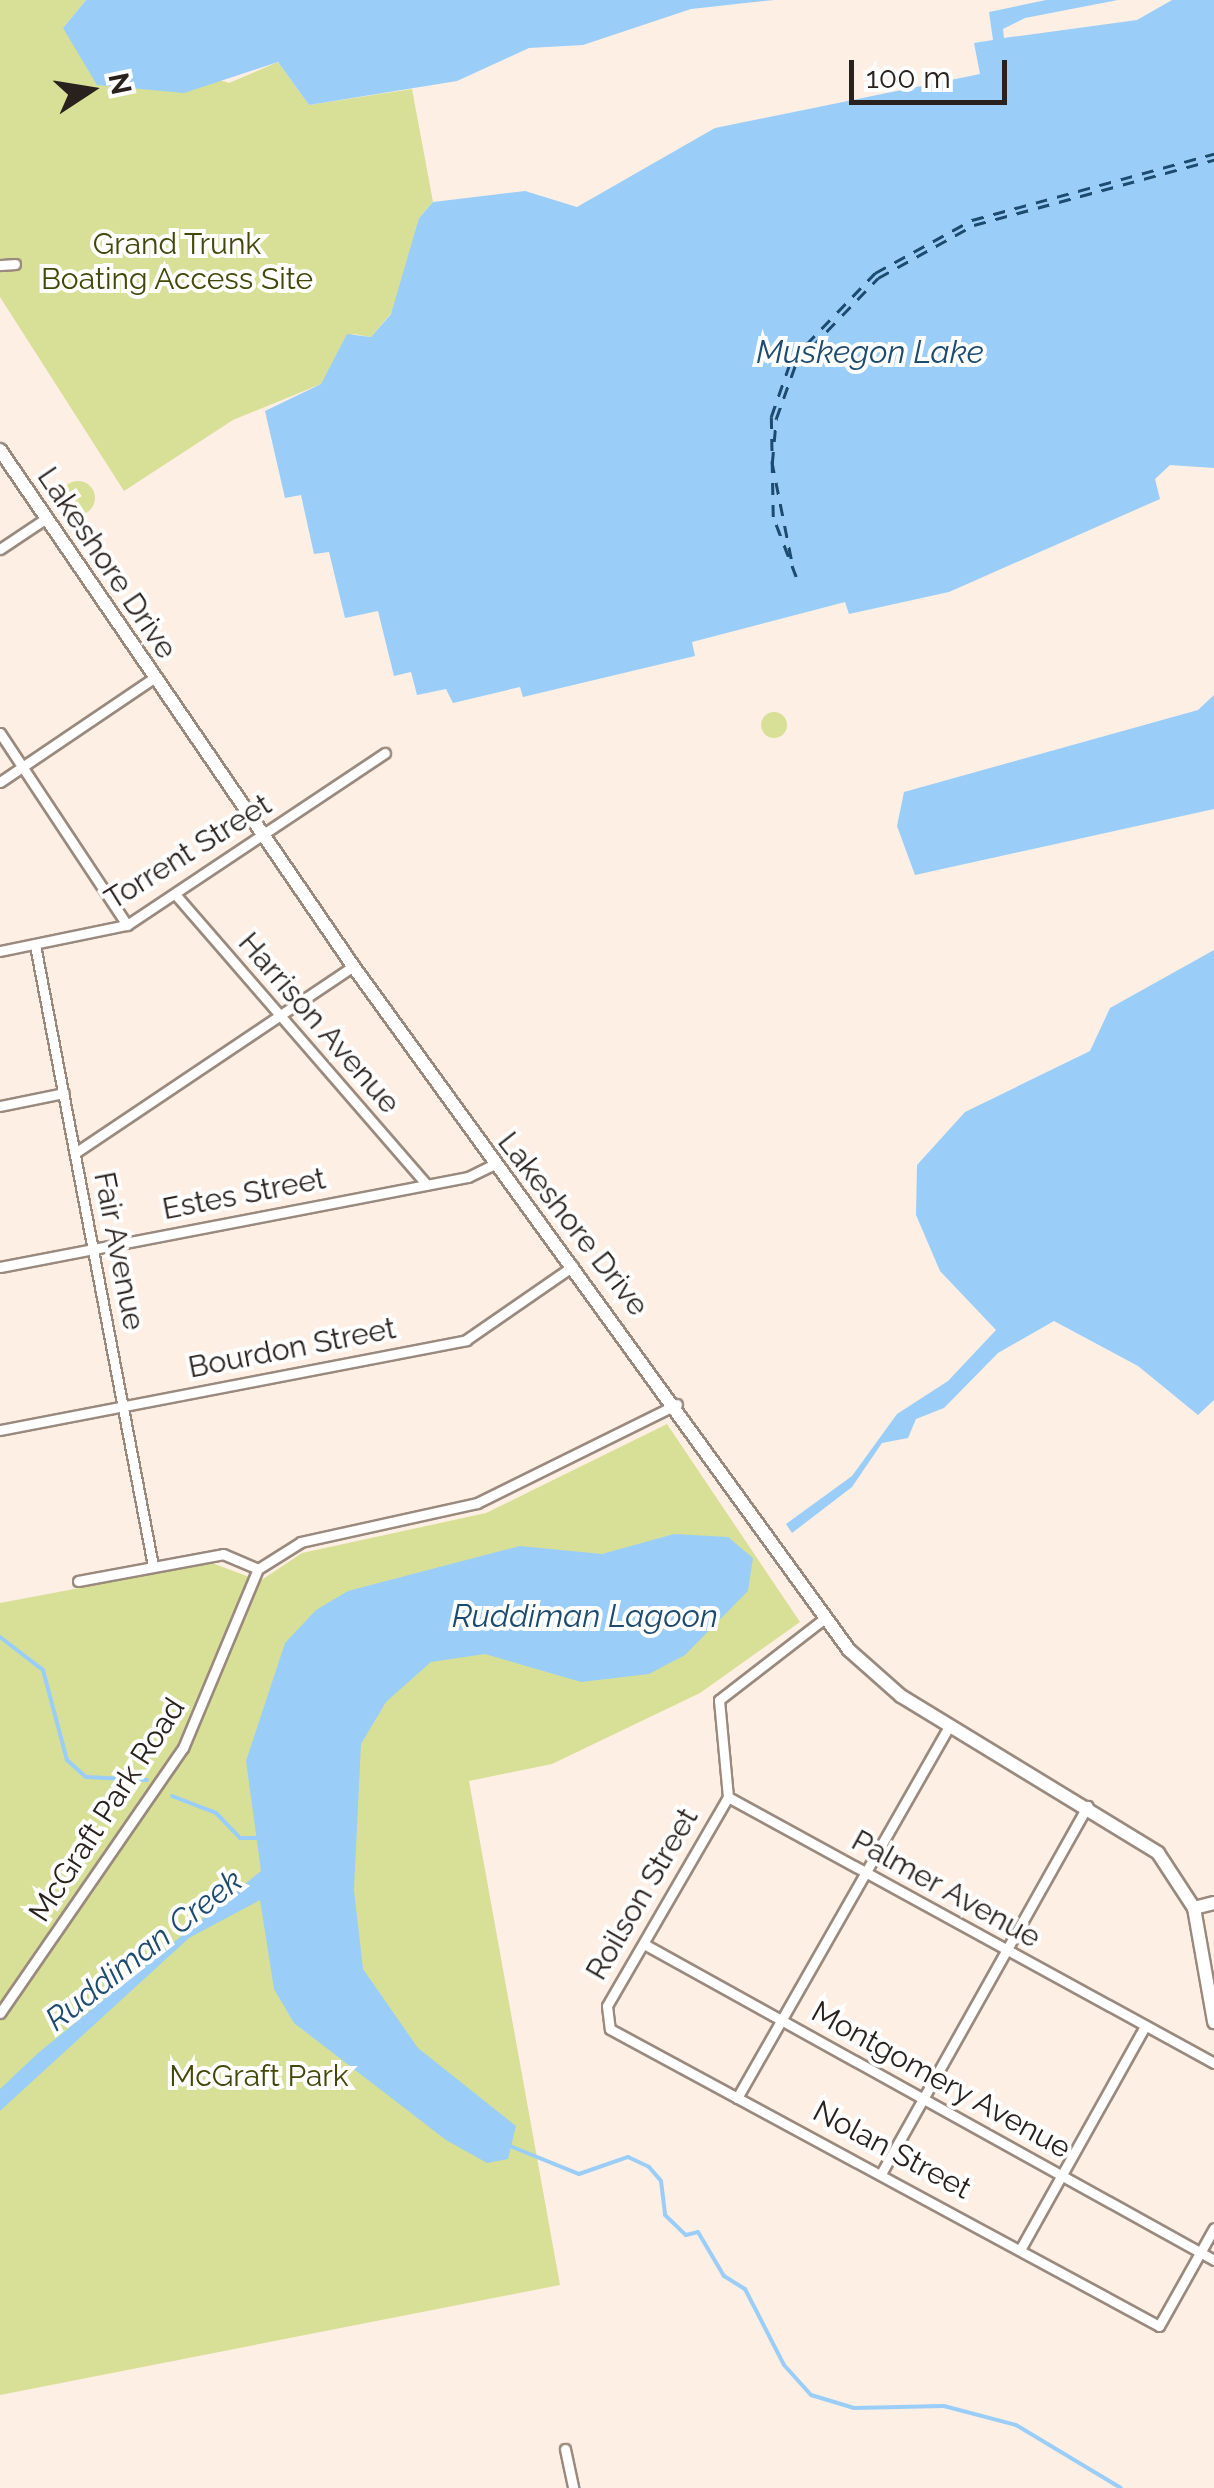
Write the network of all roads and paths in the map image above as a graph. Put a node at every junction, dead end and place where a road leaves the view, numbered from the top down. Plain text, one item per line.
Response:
1 (15, 264) dead end
2 (0, 265) edge
3 (0, 450) edge
4 (45, 519) junction
5 (0, 548) edge
6 (155, 677) junction
7 (0, 734) edge
8 (385, 753) dead end
9 (22, 766) junction
10 (0, 782) edge
11 (262, 836) junction
12 (175, 894) junction
13 (126, 925) junction
14 (35, 945) junction
15 (0, 952) edge
16 (353, 966) junction
17 (281, 1015) junction
18 (64, 1093) junction
19 (0, 1106) edge
20 (75, 1153) junction
21 (494, 1164) junction
22 (426, 1184) junction
23 (92, 1249) junction
24 (573, 1266) junction
25 (0, 1267) edge
26 (678, 1404) junction
27 (123, 1406) junction
28 (0, 1430) edge
29 (154, 1566) junction
30 (258, 1569) junction
31 (78, 1581) dead end
32 (825, 1618) junction
33 (949, 1726) junction
34 (728, 1796) junction
35 (1087, 1806) junction
36 (868, 1874) junction
37 (1214, 1903) edge
38 (1194, 1908) junction
39 (644, 1944) junction
40 (1007, 1951) junction
41 (0, 2013) edge
42 (603, 2019) joint
43 (783, 2021) junction
44 (1214, 2022) edge
45 (1144, 2028) junction
46 (1214, 2063) edge
47 (737, 2098) junction
48 (923, 2099) junction
49 (882, 2172) junction
50 (1062, 2175) junction
51 (1214, 2228) edge
52 (1021, 2248) junction
53 (1200, 2252) junction
54 (1214, 2260) edge
55 (565, 2449) dead end
56 (573, 2488) edge

1 - 2 street
3 - 4 main road, Lakeshore Drive
4 - 5 street
4 - 6 main road, Lakeshore Drive
6 - 9 street
6 - 11 main road, Lakeshore Drive
7 - 9 street
8 - 11 street, Torrent Street
9 - 10 street
9 - 13 street
11 - 12 street, Torrent Street
11 - 16 main road, Lakeshore Drive
12 - 13 street, Torrent Street
12 - 17 street, Harrison Avenue
13 - 14 street, Torrent Street
14 - 15 street, Torrent Street
14 - 18 street, Fair Avenue
16 - 17 street
16 - 21 main road, Lakeshore Drive
17 - 20 street
17 - 22 street, Harrison Avenue
18 - 19 street
18 - 20 street, Fair Avenue
20 - 23 street, Fair Avenue
21 - 22 street, Estes Street
21 - 24 main road, Lakeshore Drive
22 - 23 street, Estes Street
23 - 25 street, Estes Street
23 - 27 street, Fair Avenue
24 - 26 main road, Lakeshore Drive
24 - 27 street, Bourdon Street
26 - 30 street
26 - 32 main road, Lakeshore Drive
27 - 28 street, Bourdon Street
27 - 29 street, Fair Avenue
29 - 30 street
29 - 31 street
30 - 41 street, McGraft Park Road
32 - 33 main road, Lakeshore Drive
32 - 34 street
33 - 35 main road, Lakeshore Drive
33 - 36 street
34 - 36 street, Palmer Avenue
34 - 39 street, Roilson Street
35 - 38 main road, Lakeshore Drive
35 - 40 street
36 - 40 street, Palmer Avenue
36 - 43 street
37 - 38 main road
38 - 44 main road
39 - 42 street, Roilson Street
39 - 43 street, Montgomery Avenue
40 - 45 street, Palmer Avenue
40 - 48 street
42 - 47 street, Nolan Street
43 - 47 street
43 - 48 street, Montgomery Avenue
45 - 46 street, Palmer Avenue
45 - 50 street
47 - 49 street, Nolan Street
48 - 49 street
48 - 50 street, Montgomery Avenue
49 - 52 street, Nolan Street
50 - 52 street
50 - 53 street, Montgomery Avenue
51 - 53 street
52 - 53 street, Nolan Street
53 - 54 street, Montgomery Avenue
55 - 56 street

